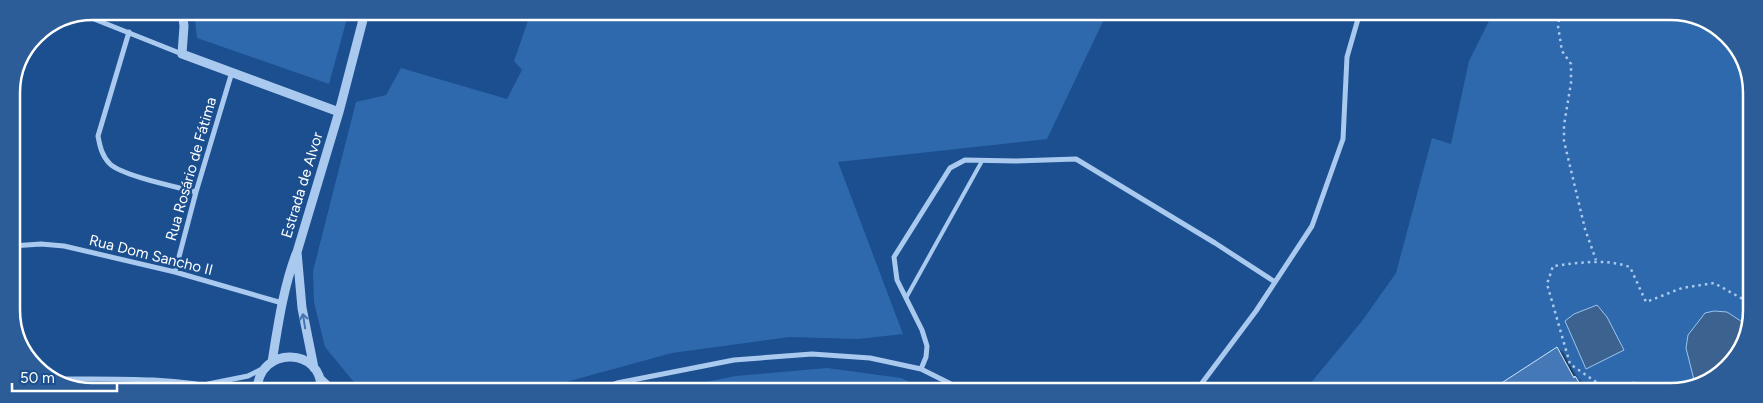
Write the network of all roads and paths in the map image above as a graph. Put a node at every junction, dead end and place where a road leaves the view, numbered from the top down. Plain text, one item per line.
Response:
1 (97, 20) edge
2 (183, 20) edge
3 (363, 20) edge
4 (1358, 20) edge
5 (1559, 20) edge
6 (129, 32) junction
7 (182, 54) junction
8 (232, 72) junction
9 (339, 112) junction
10 (982, 160) junction
11 (196, 192) junction
12 (20, 245) edge
13 (297, 252) junction
14 (1596, 260) junction
15 (175, 272) junction
16 (1275, 282) junction
17 (906, 298) junction
18 (1743, 299) edge
19 (282, 303) junction
20 (269, 364) junction
21 (921, 369) junction
22 (316, 371) junction
23 (70, 379) edge
24 (190, 383) edge
25 (215, 383) edge
26 (258, 383) edge
27 (319, 383) edge
28 (328, 383) edge
29 (617, 383) edge
30 (949, 383) edge
31 (1202, 383) edge
32 (1598, 383) edge

1 - 6 street
2 - 7 street
3 - 9 street, Estrada de Alvor
4 - 16 street
5 - 14 path
6 - 7 street
6 - 11 street
7 - 8 street
8 - 9 street
8 - 11 street, Rua Rosário de Fátima
9 - 13 street, Estrada de Alvor
10 - 16 street
10 - 17 lane
10 - 17 street
11 - 15 street, Rua Rosário de Fátima
12 - 15 street, Rua Dom Sancho II
13 - 19 street
22 -> 13 street, Estrada de Alvor
14 - 18 path
14 - 32 path
15 - 19 street, Rua Dom Sancho II
16 - 31 street
17 - 21 street
19 - 20 street
20 - 22 street
20 - 25 street
20 - 26 street
21 - 29 street
21 - 30 street
22 - 27 street, Estrada de Alvor
22 - 28 street
23 - 24 street

